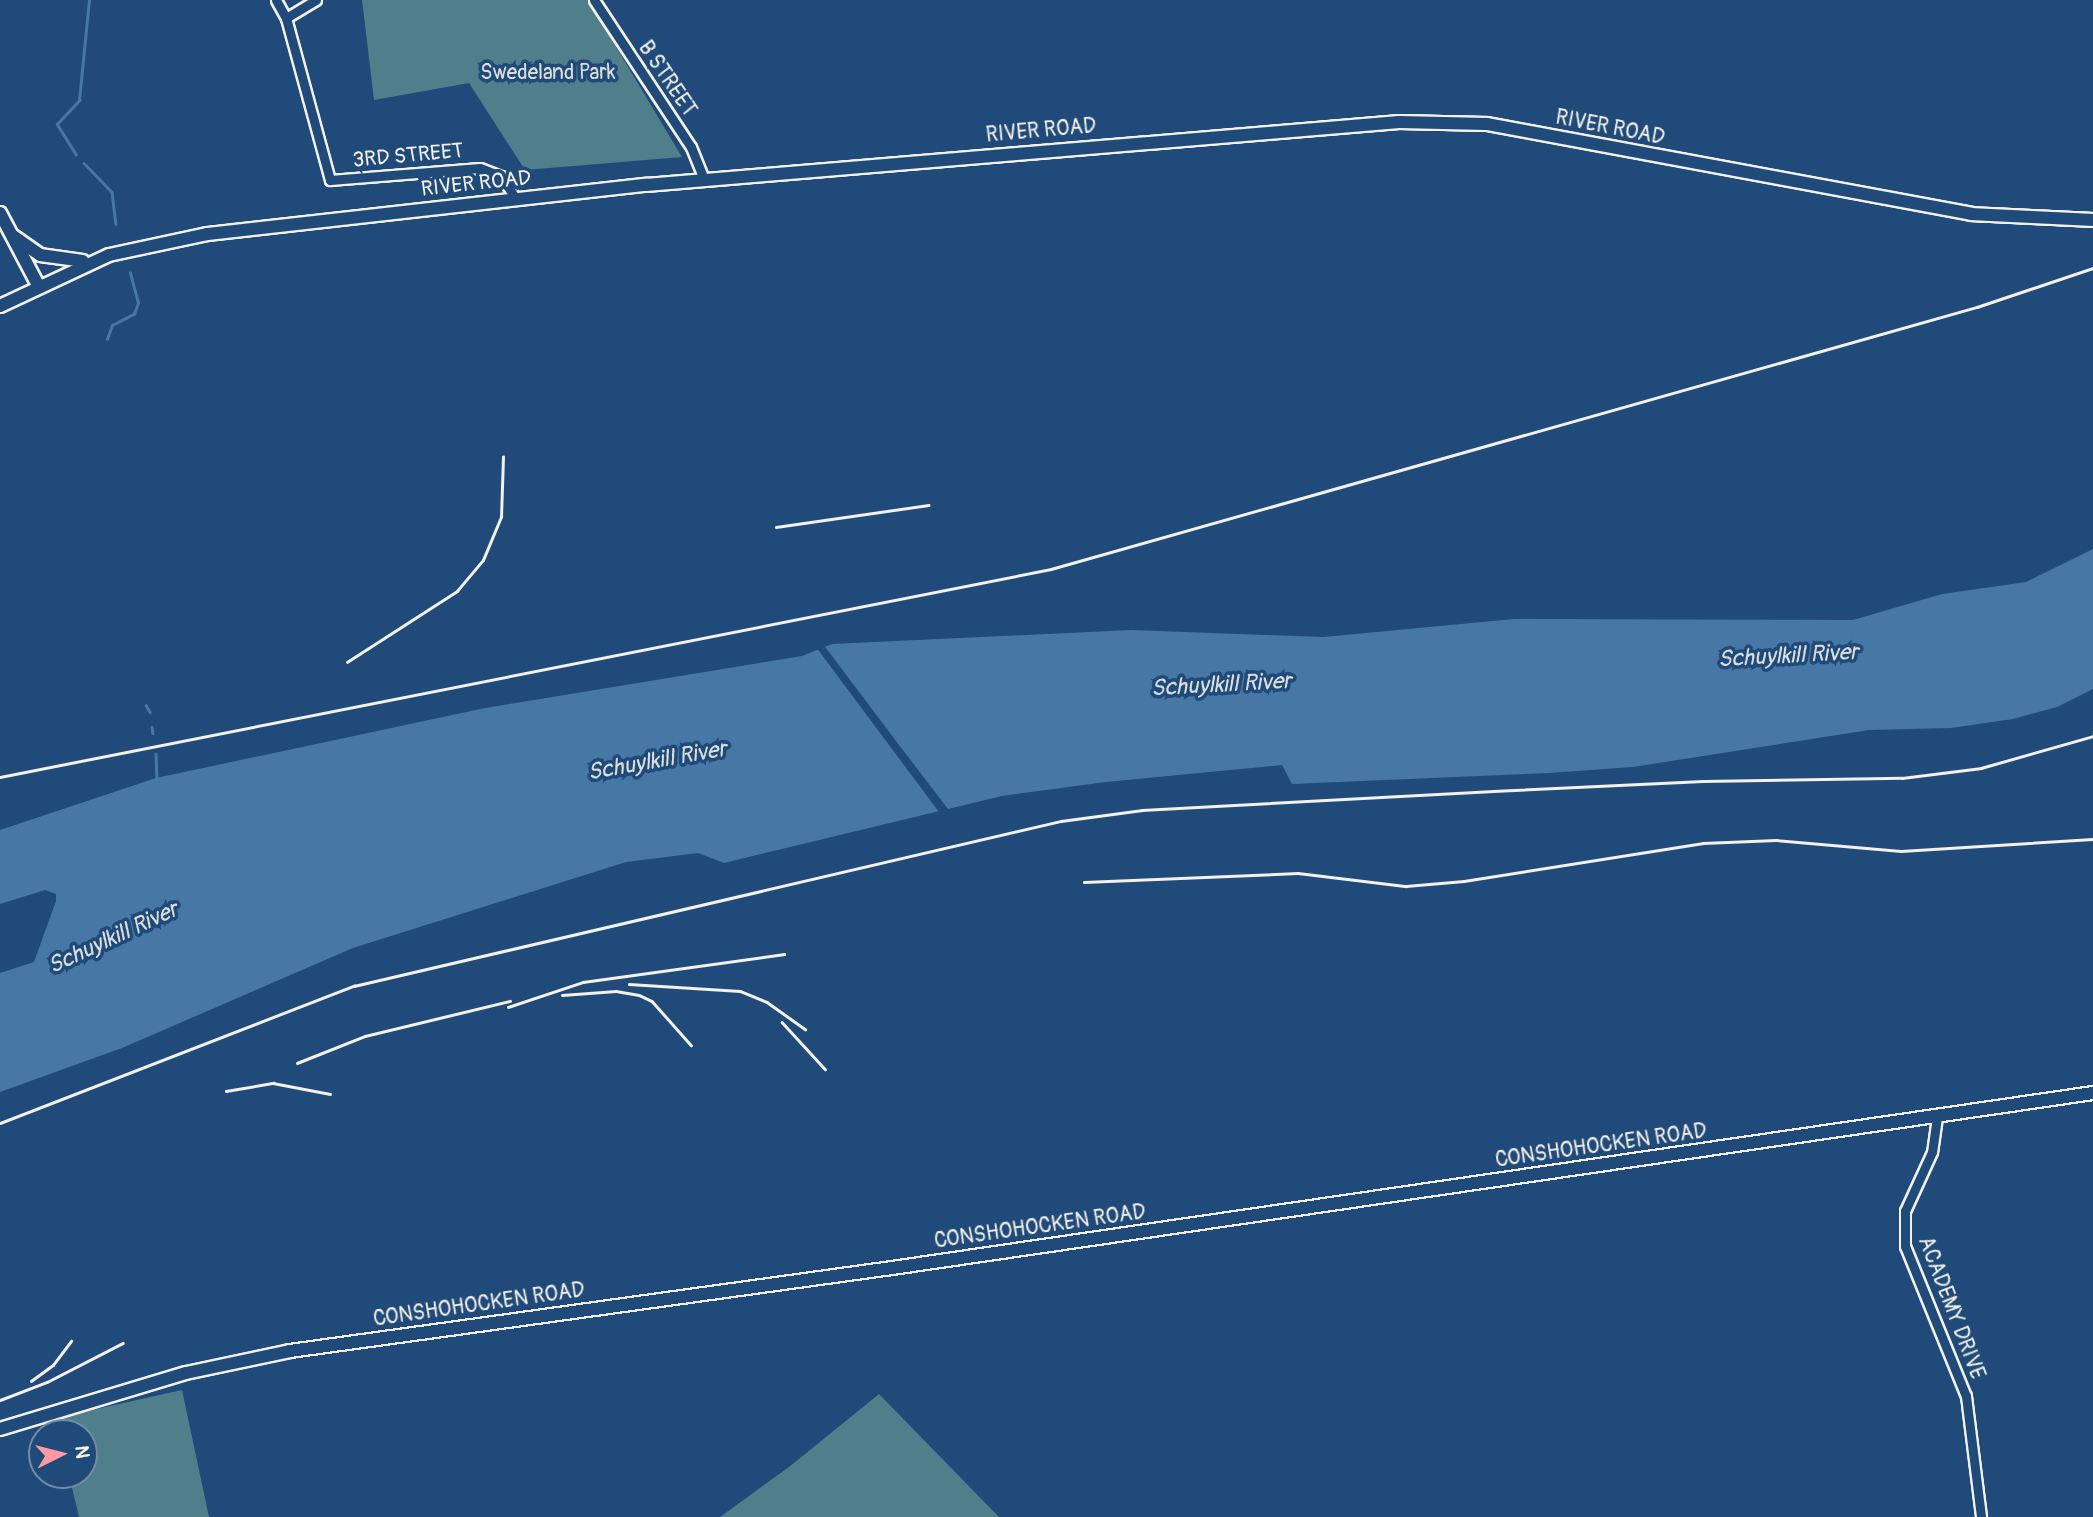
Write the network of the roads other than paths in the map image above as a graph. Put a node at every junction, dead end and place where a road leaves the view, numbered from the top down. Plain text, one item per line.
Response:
1 (276, 0) edge
2 (316, 0) edge
3 (594, 0) edge
4 (286, 18) junction
5 (704, 180) junction
6 (516, 199) junction
7 (0, 213) edge
8 (2093, 220) edge
9 (13, 236) junction
10 (90, 261) junction
11 (38, 285) junction
12 (0, 306) edge
13 (2093, 1094) edge
14 (1937, 1116) junction
15 (0, 1429) edge
16 (1981, 1517) edge

1 - 4 street
2 - 4 street
3 - 5 street, B STREET
4 - 6 street, 3RD STREET
5 - 6 main road, RIVER ROAD
5 - 8 main road, RIVER ROAD
6 - 10 main road, RIVER ROAD
7 - 9 main road
9 - 10 main road
9 - 11 main road
10 - 11 main road, RIVER ROAD
11 - 12 main road, RIVER ROAD
13 - 14 main road, CONSHOHOCKEN ROAD
14 - 15 main road, CONSHOHOCKEN ROAD
14 - 16 street, ACADEMY DRIVE

